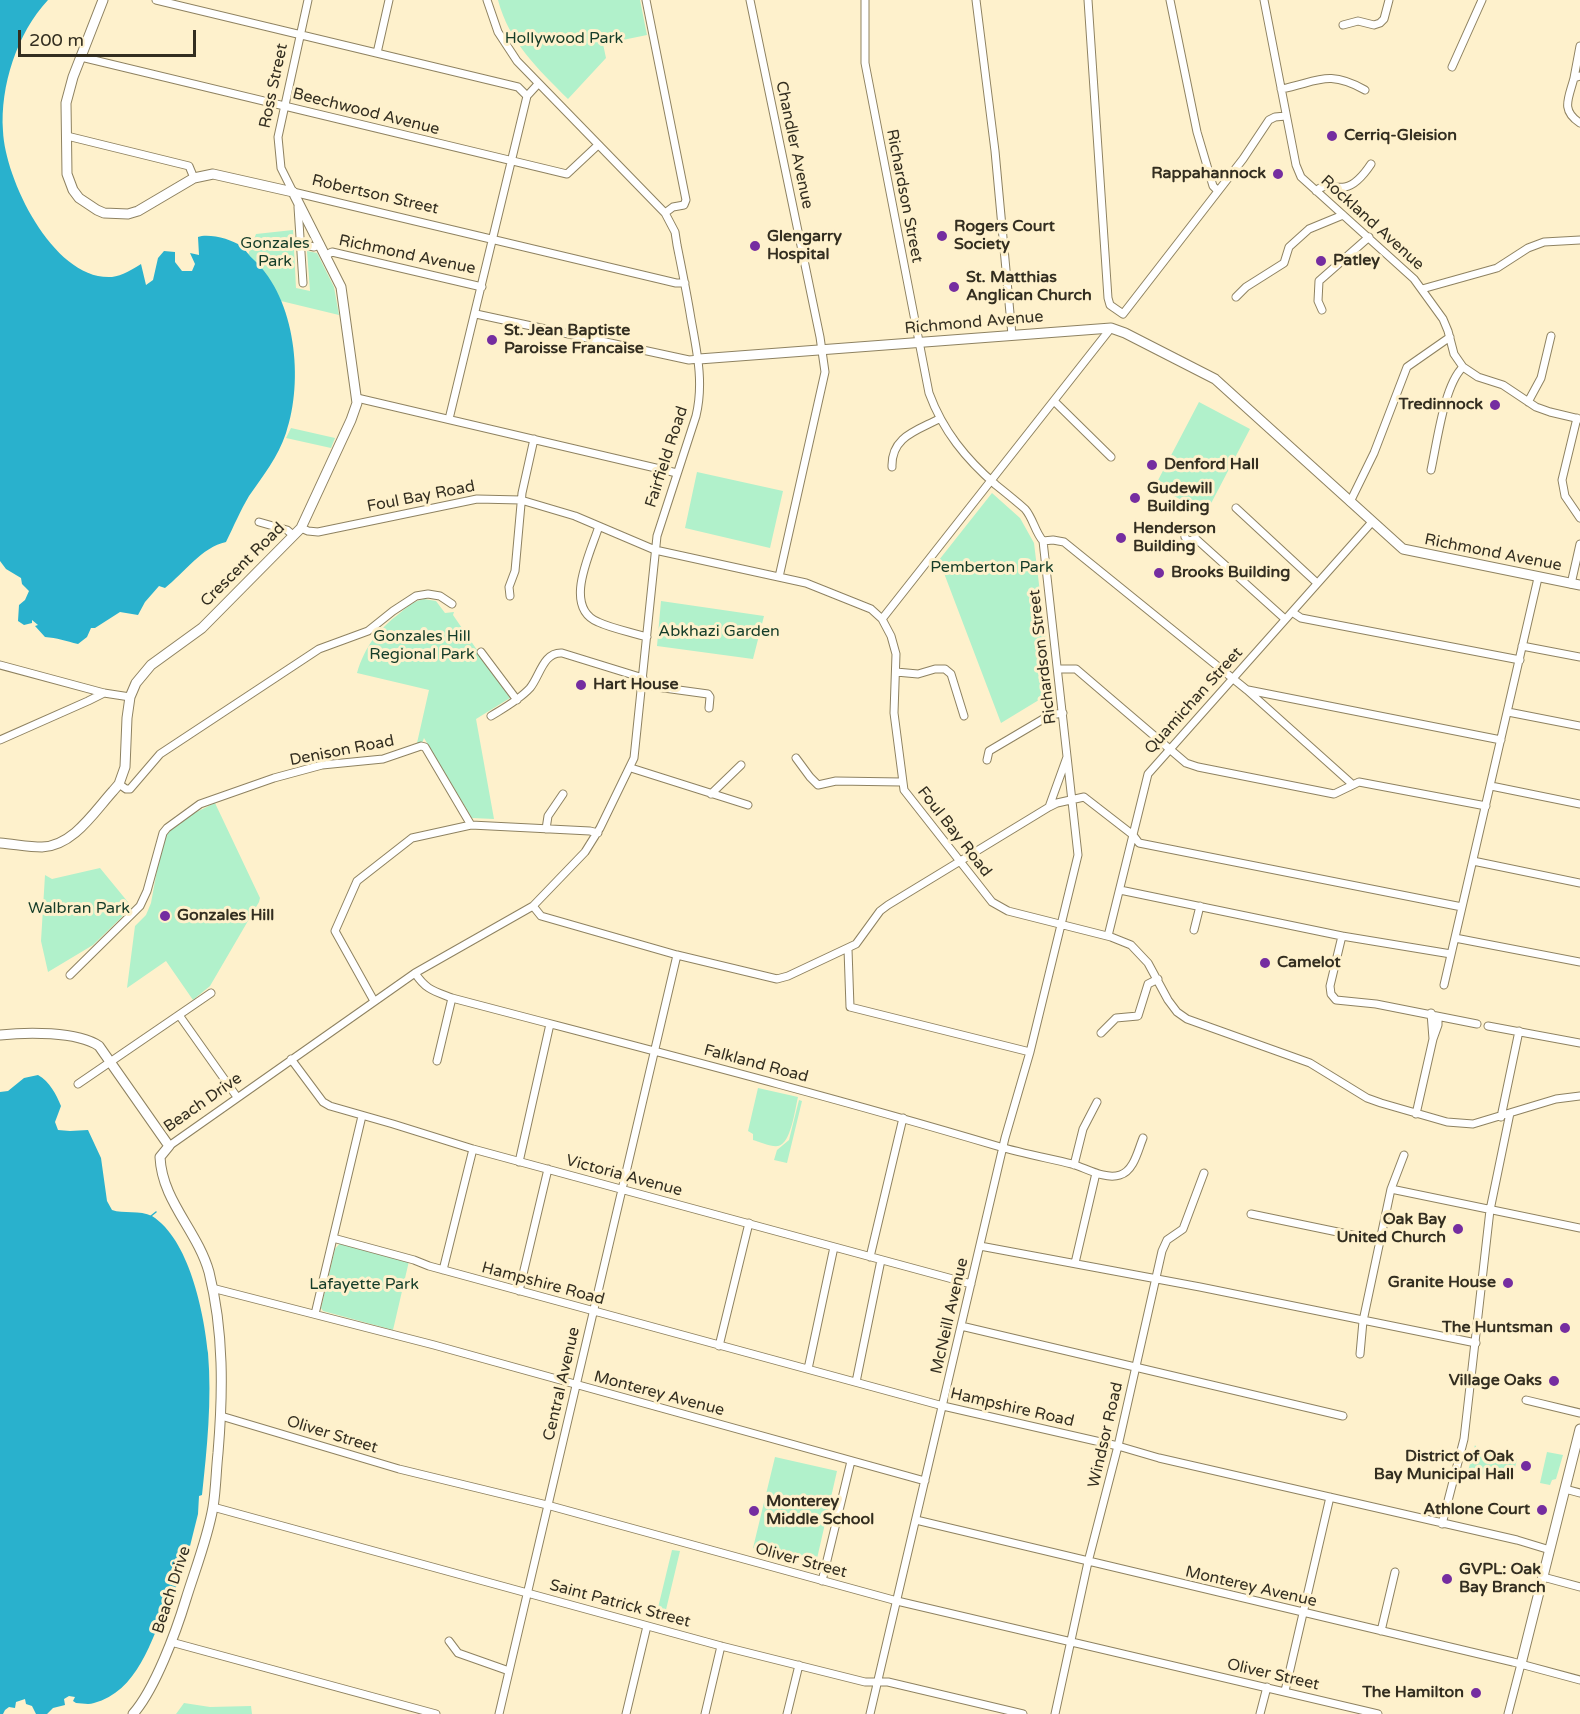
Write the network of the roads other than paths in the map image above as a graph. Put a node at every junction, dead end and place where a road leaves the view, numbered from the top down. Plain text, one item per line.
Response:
1 (103, 0) edge
2 (156, 0) edge
3 (308, 0) edge
4 (389, 0) edge
5 (487, 0) edge
6 (646, 0) edge
7 (750, 0) edge
8 (865, 0) edge
9 (976, 0) edge
10 (1088, 0) edge
11 (1170, 0) edge
12 (1264, 0) edge
13 (1389, 0) edge
14 (1482, 0) edge
15 (1343, 25) dead end
16 (301, 35) junction
17 (1580, 46) edge
18 (377, 53) junction
19 (81, 57) junction
20 (1452, 67) dead end
21 (1577, 77) edge
22 (538, 84) junction
23 (1281, 89) junction
24 (1365, 90) dead end
25 (527, 96) junction
26 (285, 106) junction
27 (1286, 116) junction
28 (1580, 123) edge
29 (66, 136) junction
30 (598, 145) junction
31 (511, 161) junction
32 (1371, 164) dead end
33 (194, 178) junction
34 (1218, 191) junction
35 (1316, 191) junction
36 (293, 192) junction
37 (298, 201) junction
38 (665, 213) junction
39 (1343, 215) junction
40 (1369, 237) junction
41 (493, 238) junction
42 (1580, 240) edge
43 (301, 244) junction
44 (321, 244) junction
45 (326, 255) junction
46 (303, 283) dead end
47 (684, 283) junction
48 (482, 287) junction
49 (1422, 289) junction
50 (1236, 297) dead end
51 (1322, 310) dead end
52 (476, 314) junction
53 (1111, 328) junction
54 (1012, 335) junction
55 (1551, 336) dead end
56 (1450, 337) junction
57 (918, 343) junction
58 (822, 350) junction
59 (699, 359) junction
60 (1463, 367) junction
61 (357, 398) junction
62 (1054, 400) junction
63 (1528, 402) junction
64 (1578, 418) edge
65 (449, 419) junction
66 (939, 419) junction
67 (534, 439) junction
68 (1112, 458) dead end
69 (892, 467) dead end
70 (1431, 470) dead end
71 (677, 473) junction
72 (991, 481) junction
73 (521, 500) junction
74 (1350, 501) junction
75 (1236, 508) dead end
76 (1580, 518) edge
77 (260, 522) dead end
78 (1372, 522) junction
79 (599, 526) junction
80 (301, 528) junction
81 (293, 535) junction
82 (1195, 538) dead end
83 (1043, 542) junction
84 (1580, 544) edge
85 (655, 550) junction
86 (779, 577) junction
87 (1538, 578) junction
88 (1317, 583) junction
89 (1576, 585) edge
90 (510, 596) dead end
91 (452, 604) dead end
92 (1292, 612) junction
93 (882, 619) junction
94 (1285, 619) junction
95 (647, 637) junction
96 (1522, 646) junction
97 (481, 651) dead end
98 (1580, 657) edge
99 (1520, 660) junction
100 (0, 665) edge
101 (1058, 669) junction
102 (896, 672) junction
103 (1232, 679) junction
104 (643, 682) junction
105 (1246, 690) junction
106 (104, 693) junction
107 (130, 697) junction
108 (517, 700) junction
109 (709, 708) dead end
110 (1508, 712) junction
111 (1063, 713) junction
112 (491, 716) dead end
113 (964, 716) dead end
114 (1580, 726) edge
115 (0, 740) edge
116 (1501, 740) junction
117 (1169, 748) junction
118 (1068, 754) junction
119 (796, 758) dead end
120 (987, 760) dead end
121 (741, 765) dead end
122 (631, 768) junction
123 (901, 782) junction
124 (118, 784) junction
125 (1352, 784) junction
126 (1491, 786) junction
127 (563, 794) dead end
128 (711, 794) junction
129 (1073, 800) junction
130 (1580, 804) edge
131 (748, 805) dead end
132 (1486, 806) junction
133 (1049, 807) junction
134 (471, 825) junction
135 (546, 829) junction
136 (598, 833) junction
137 (1133, 835) junction
138 (593, 840) joint
139 (0, 843) edge
140 (1473, 861) junction
141 (960, 862) junction
142 (1580, 883) edge
143 (1120, 890) junction
144 (533, 906) junction
145 (1200, 906) junction
146 (1462, 907) junction
147 (1062, 925) junction
148 (1194, 930) dead end
149 (1108, 936) junction
150 (1342, 936) junction
151 (1455, 938) junction
152 (848, 949) junction
153 (1451, 954) junction
154 (677, 955) junction
155 (1580, 962) edge
156 (415, 973) junction
157 (70, 975) dead end
158 (1158, 979) junction
159 (1444, 985) dead end
160 (211, 993) dead end
161 (452, 998) junction
162 (374, 1001) junction
163 (1431, 1013) junction
164 (178, 1015) junction
165 (550, 1024) junction
166 (1477, 1024) dead end
167 (1488, 1026) dead end
168 (1519, 1031) junction
169 (1101, 1033) dead end
170 (0, 1035) edge
171 (1580, 1043) edge
172 (655, 1051) junction
173 (1030, 1052) junction
174 (291, 1059) junction
175 (110, 1061) junction
176 (437, 1061) dead end
177 (78, 1084) dead end
178 (1580, 1096) edge
179 (237, 1097) junction
180 (1097, 1102) dead end
181 (1510, 1113) junction
182 (1416, 1114) junction
183 (362, 1116) junction
184 (1501, 1117) junction
185 (903, 1118) junction
186 (1143, 1138) dead end
187 (169, 1146) junction
188 (1002, 1148) junction
189 (473, 1149) junction
190 (1404, 1155) dead end
191 (519, 1162) junction
192 (1074, 1165) junction
193 (548, 1169) junction
194 (1096, 1173) junction
195 (1204, 1173) dead end
196 (622, 1189) junction
197 (1391, 1189) junction
198 (1491, 1210) junction
199 (1251, 1214) dead end
200 (749, 1224) junction
201 (1580, 1228) edge
202 (333, 1238) junction
203 (1381, 1241) junction
204 (980, 1246) junction
205 (834, 1247) junction
206 (870, 1257) junction
207 (881, 1260) junction
208 (1075, 1263) junction
209 (443, 1270) junction
210 (1156, 1279) junction
211 (971, 1284) junction
212 (212, 1288) junction
213 (519, 1291) junction
214 (593, 1312) junction
215 (315, 1314) junction
216 (1364, 1321) junction
217 (961, 1326) junction
218 (1476, 1343) junction
219 (719, 1346) junction
220 (1360, 1354) dead end
221 (1135, 1368) junction
222 (808, 1369) junction
223 (856, 1382) junction
224 (576, 1385) junction
225 (1526, 1400) dead end
226 (943, 1406) junction
227 (1580, 1413) edge
228 (221, 1416) junction
229 (1343, 1416) dead end
230 (1580, 1429) edge
231 (1118, 1446) junction
232 (851, 1461) junction
233 (925, 1481) junction
234 (1565, 1489) junction
235 (1580, 1493) edge
236 (1330, 1497) junction
237 (548, 1505) junction
238 (213, 1507) junction
239 (916, 1520) junction
240 (1442, 1524) junction
241 (1550, 1550) junction
242 (1088, 1562) junction
243 (1395, 1572) dead end
244 (1543, 1577) junction
245 (822, 1581) junction
246 (1580, 1587) edge
247 (527, 1593) junction
248 (897, 1601) junction
249 (1302, 1613) junction
250 (647, 1626) junction
251 (1381, 1631) junction
252 (449, 1641) dead end
253 (171, 1642) junction
254 (1071, 1642) junction
255 (721, 1646) junction
256 (1521, 1664) junction
257 (799, 1665) junction
258 (509, 1671) junction
259 (1580, 1680) edge
260 (879, 1682) junction
261 (1267, 1687) junction
262 (1285, 1691) junction
263 (133, 1714) edge
264 (436, 1714) edge
265 (499, 1714) edge
266 (626, 1714) edge
267 (705, 1714) edge
268 (787, 1714) edge
269 (870, 1714) edge
270 (1023, 1714) edge
271 (1055, 1714) edge
272 (1260, 1714) edge
273 (1378, 1714) edge
274 (1508, 1714) edge

1 - 19 main road
2 - 16 street
3 - 16 street, Ross Street
4 - 18 street
5 - 22 street, Fairfield Road
6 - 38 street
7 - 58 street, Chandler Avenue
8 - 57 street, Richardson Street
9 - 54 street
10 - 34 street
11 - 34 street
12 - 23 street, Rockland Avenue
13 - 15 street
14 - 20 street
16 - 18 street
16 - 26 street, Ross Street
17 - 21 street
18 - 25 street
19 - 26 street, Beechwood Avenue
19 - 29 main road
21 - 28 street
22 - 25 street
22 - 30 street, Fairfield Road
23 - 24 street
23 - 27 street, Rockland Avenue
25 - 31 street
26 - 31 street, Beechwood Avenue
26 - 36 street, Ross Street
27 - 34 street
27 - 35 street, Rockland Avenue
29 - 33 street
29 - 33 main road
30 - 31 street, Beechwood Avenue
30 - 38 street, Fairfield Road
31 - 41 street
32 - 35 street
33 - 36 main road, Robertson Street
35 - 39 street, Rockland Avenue
36 - 37 main road, Ross Street
36 - 41 street, Robertson Street
37 - 43 street, Ross Street
37 - 44 main road, Crescent Road
38 - 47 street, Fairfield Road
39 - 40 street, Rockland Avenue
39 - 50 street
40 - 49 street, Rockland Avenue
40 - 51 street
41 - 47 street, Robertson Street
41 - 48 street
42 - 49 street
43 - 44 street, Richmond Avenue
43 - 46 street, Ross Street
44 - 45 main road, Crescent Road
45 - 48 street, Richmond Avenue
45 - 61 main road, Crescent Road
47 - 59 street, Fairfield Road
48 - 52 street
49 - 56 street, Rockland Avenue
52 - 59 street, Richmond Avenue
52 - 65 street
53 - 54 main road, Richmond Avenue
53 - 62 street
53 - 74 main road, Richmond Avenue
54 - 57 main road, Richmond Avenue
55 - 63 street
56 - 60 street, Rockland Avenue
56 - 74 street
57 - 58 main road, Richmond Avenue
57 - 66 street, Richardson Street
58 - 59 main road, Richmond Avenue
58 - 86 street, Chandler Avenue
59 - 71 street, Fairfield Road
60 - 63 street
60 - 70 street
61 - 65 street
61 - 80 main road, Crescent Road
62 - 68 street
62 - 72 street
63 - 64 street
64 - 76 street
65 - 67 street
66 - 69 street
66 - 72 street, Richardson Street
67 - 71 street
67 - 73 street
71 - 85 street, Fairfield Road
72 - 83 street, Richardson Street
72 - 93 street
73 - 79 street, Foul Bay Road
73 - 80 street, Foul Bay Road
73 - 90 street
74 - 78 main road, Richmond Avenue
75 - 88 street
77 - 81 street
78 - 87 main road, Richmond Avenue
78 - 88 street, Quamichan Street
79 - 85 street, Foul Bay Road
79 - 95 street
80 - 81 main road, Crescent Road
81 - 107 main road, Crescent Road
82 - 94 street
83 - 101 street, Richardson Street
83 - 103 street
84 - 89 street
85 - 86 street, Foul Bay Road
85 - 95 street, Fairfield Road
86 - 93 street, Foul Bay Road
87 - 89 main road, Richmond Avenue
87 - 96 street
88 - 92 street, Quamichan Street
91 - 124 street
92 - 94 street, Quamichan Street
92 - 99 street
93 - 102 street, Foul Bay Road
94 - 103 street, Quamichan Street
95 - 104 street, Fairfield Road
96 - 98 street
96 - 99 street
97 - 108 street
99 - 110 street
100 - 106 street
101 - 111 street, Richardson Street
101 - 117 street
102 - 113 street
102 - 123 street, Foul Bay Road
103 - 105 street
103 - 117 street, Quamichan Street
104 - 108 street
104 - 109 street
104 - 122 street, Fairfield Road
105 - 116 street
105 - 125 street
106 - 107 street
106 - 115 street
107 - 124 main road
108 - 112 street
110 - 114 street
110 - 116 street
111 - 118 street, Richardson Street
111 - 120 street
116 - 126 street
117 - 125 street
117 - 137 street, Quamichan Street
118 - 129 street, Richardson Street
118 - 133 street
119 - 123 street
121 - 128 street
122 - 128 street
122 - 136 street, Fairfield Road
123 - 141 street, Foul Bay Road
124 - 139 main road
125 - 132 street
126 - 130 street
126 - 132 street
127 - 135 street
128 - 131 street
129 - 133 street
129 - 137 street
129 - 147 street, Richardson Street
132 - 140 street
133 - 141 street
134 - 135 street
134 - 157 street, Denison Road
134 - 162 street
135 - 136 street
136 - 138 street, Fairfield Road
137 - 143 street, Quamichan Street
137 - 146 street
138 - 144 street, Beach Drive
140 - 142 street
140 - 146 street
141 - 147 street, Foul Bay Road
141 - 152 street
143 - 145 street
143 - 149 street, Quamichan Street
144 - 154 street
144 - 156 street, Beach Drive
145 - 148 street
145 - 150 street
146 - 151 street
147 - 149 street, Foul Bay Road
147 - 173 street, McNeill Avenue
149 - 158 street, Foul Bay Road
150 - 153 street
150 - 163 street
151 - 153 street
151 - 155 street
152 - 154 street
152 - 173 street
153 - 159 street
154 - 172 street, Central Avenue
156 - 161 street, Falkland Road
156 - 162 street, Beach Drive
158 - 169 street
158 - 182 street, Foul Bay Road
160 - 164 street
161 - 165 street, Falkland Road
161 - 176 street
162 - 174 street, Beach Drive
163 - 166 street
163 - 182 street
164 - 175 street
164 - 179 street
165 - 172 street, Falkland Road
165 - 191 street
167 - 168 street
168 - 171 street
168 - 184 street
170 - 175 main road
172 - 185 street, Falkland Road
172 - 196 street, Central Avenue
173 - 188 street, McNeill Avenue
174 - 179 street, Beach Drive
174 - 183 street, Victoria Avenue
175 - 177 street
175 - 187 main road
178 - 181 street, Foul Bay Road
179 - 187 street, Beach Drive
180 - 192 street
181 - 184 street, Foul Bay Road
181 - 198 street
182 - 184 street, Foul Bay Road
183 - 189 street, Victoria Avenue
183 - 202 street
185 - 188 street, Falkland Road
185 - 206 street
186 - 194 street
187 - 212 main road, Beach Drive
188 - 192 street, Falkland Road
188 - 204 street, McNeill Avenue
189 - 191 street, Victoria Avenue
189 - 209 street
190 - 197 street
191 - 193 street, Victoria Avenue
192 - 194 street, Falkland Road
193 - 196 street, Victoria Avenue
193 - 213 street
194 - 208 street
195 - 210 street, Windsor Road
196 - 200 street, Victoria Avenue
196 - 214 street, Central Avenue
197 - 198 street
197 - 203 street
198 - 201 street
198 - 218 street
199 - 203 street
200 - 205 street, Victoria Avenue
200 - 219 street
202 - 209 street, Hampshire Road
202 - 215 street
203 - 216 street
204 - 208 street
204 - 211 street, McNeill Avenue
205 - 206 street, Victoria Avenue
205 - 222 street
206 - 207 street, Victoria Avenue
207 - 211 street, Victoria Avenue
207 - 223 street
208 - 210 street
209 - 213 street, Hampshire Road
210 - 216 street
210 - 221 street, Windsor Road
211 - 217 street, McNeill Avenue
212 - 215 street, Monterey Avenue
212 - 228 main road, Beach Drive
213 - 214 street, Hampshire Road
214 - 219 street, Hampshire Road
214 - 224 street, Central Avenue
215 - 224 street, Monterey Avenue
216 - 218 street
216 - 220 street
217 - 221 street
217 - 226 street, McNeill Avenue
218 - 240 street
219 - 222 street, Hampshire Road
221 - 229 street
221 - 231 street, Windsor Road
222 - 223 street, Hampshire Road
223 - 226 street, Hampshire Road
224 - 232 street, Monterey Avenue
224 - 237 street, Central Avenue
225 - 227 street
226 - 231 street, Hampshire Road
226 - 233 street, McNeill Avenue
228 - 237 street, Oliver Street
228 - 238 main road, Beach Drive
230 - 234 main road
231 - 236 street, Hampshire Road
231 - 242 street, Windsor Road
232 - 233 street, Monterey Avenue
232 - 245 street
233 - 239 street, McNeill Avenue
234 - 235 street
234 - 241 main road
236 - 240 street, Hampshire Road
236 - 249 street
237 - 245 street, Oliver Street
237 - 247 street, Central Avenue
238 - 247 street, Saint Patrick Street
238 - 253 main road, Beach Drive
239 - 242 street, Monterey Avenue
239 - 248 street, McNeill Avenue
240 - 241 street, Hampshire Road
241 - 244 main road
242 - 249 street, Monterey Avenue
242 - 254 street, Windsor Road
243 - 251 street
244 - 246 street
244 - 256 main road
245 - 248 street, Oliver Street
247 - 250 street, Saint Patrick Street
247 - 258 street, Central Avenue
248 - 254 street, Oliver Street
248 - 260 street, McNeill Avenue
249 - 251 street, Monterey Avenue
249 - 262 street
250 - 255 street, Saint Patrick Street
250 - 266 street
251 - 256 street, Monterey Avenue
252 - 258 street
253 - 263 main road, Beach Drive
253 - 264 street
254 - 261 street, Oliver Street
254 - 271 street, Windsor Road
255 - 257 street, Saint Patrick Street
255 - 267 street
256 - 259 street, Monterey Avenue
256 - 274 street
257 - 260 street, Saint Patrick Street
257 - 268 street
258 - 265 street, Central Avenue
260 - 269 street, McNeill Avenue
260 - 270 street, Saint Patrick Street
261 - 262 street, Oliver Street
261 - 272 street
262 - 273 street, Oliver Street

